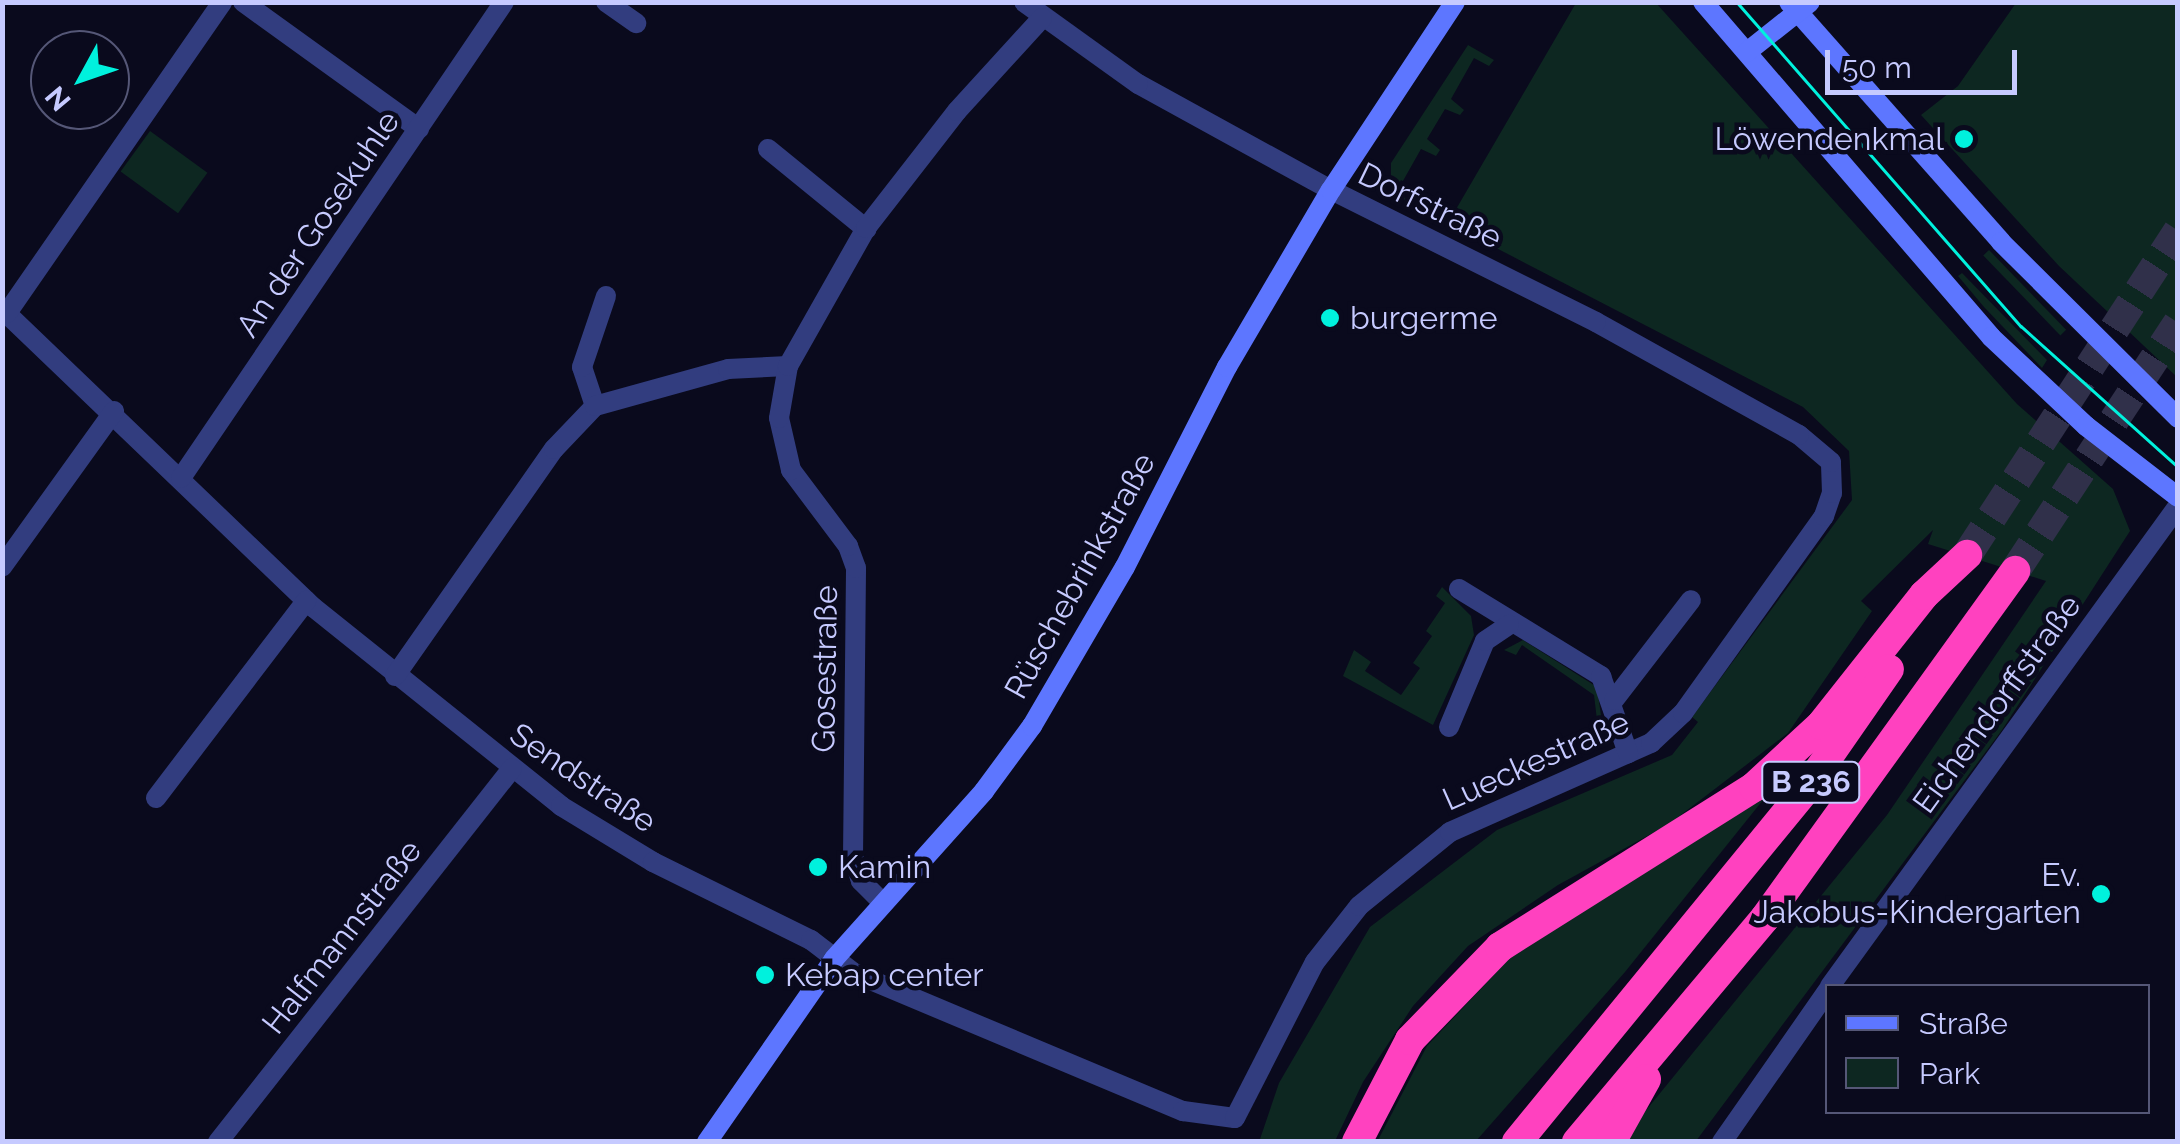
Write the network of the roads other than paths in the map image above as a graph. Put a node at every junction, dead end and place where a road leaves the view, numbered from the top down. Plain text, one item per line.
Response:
1 (222, 2) edge
2 (243, 2) edge
3 (504, 2) edge
4 (606, 2) edge
5 (1024, 2) edge
6 (1455, 2) edge
7 (1703, 2) edge
8 (1798, 5) edge
9 (1042, 18) junction
10 (636, 23) dead end
11 (1747, 52) junction
12 (419, 129) junction
13 (768, 149) dead end
14 (1331, 190) junction
15 (866, 229) junction
16 (606, 296) dead end
17 (5, 311) edge
18 (788, 366) junction
19 (596, 406) junction
20 (114, 411) junction
21 (2178, 418) edge
22 (1820, 448) joint
23 (181, 478) junction
24 (2178, 496) edge
25 (2178, 506) edge
26 (2, 566) edge
27 (2014, 572) tunnel mouth
28 (1459, 589) dead end
29 (1691, 600) dead end
30 (306, 601) junction
31 (1509, 625) junction
32 (395, 676) junction
33 (1614, 700) junction
34 (1450, 727) dead end
35 (1628, 753) junction
36 (512, 770) junction
37 (156, 798) dead end
38 (882, 902) junction
39 (834, 959) junction
40 (1832, 984) edge
41 (1825, 994) edge
42 (1662, 1045) junction
43 (1234, 1118) joint
44 (218, 1142) edge
45 (707, 1142) edge
46 (1357, 1142) edge
47 (1517, 1142) edge
48 (1577, 1142) edge
49 (1611, 1142) edge
50 (1722, 1142) edge

1 - 17 street, Sendstraße
2 - 12 street
3 - 12 street, An der Gosekuhle
4 - 10 street
5 - 9 street, Dorfstraße
6 - 14 main road, Rüschebrinkstraße
7 - 11 main road
8 - 11 main road
8 - 21 main road
9 - 14 street, Dorfstraße
9 - 15 street, Gosestraße
11 - 24 main road
12 - 23 street, An der Gosekuhle
13 - 15 street
14 - 22 street, Dorfstraße
14 - 38 main road, Rüschebrinkstraße
15 - 18 street, Gosestraße
16 - 19 street
17 - 20 street, Sendstraße
18 - 19 street
18 - 38 street, Gosestraße
19 - 32 street
20 - 23 street, Sendstraße
20 - 26 street
22 - 35 street, Lueckestraße
23 - 30 street, Sendstraße
25 - 40 street, Eichendorffstraße
27 - 42 highway, B 236
28 - 31 street
29 - 33 street
30 - 32 street, Sendstraße
30 - 37 street
31 - 33 street
31 - 34 street
32 - 36 street, Sendstraße
33 - 35 street
35 - 43 street, Lueckestraße
36 - 39 street, Sendstraße
36 - 44 street, Halfmannstraße
38 - 39 main road, Rüschebrinkstraße
39 - 43 street, Sendstraße
39 - 45 main road, Rüschebrinkstraße
41 - 50 street, Eichendorffstraße
42 - 48 highway, B 236
42 - 49 highway
46 - 47 highway, B 236

